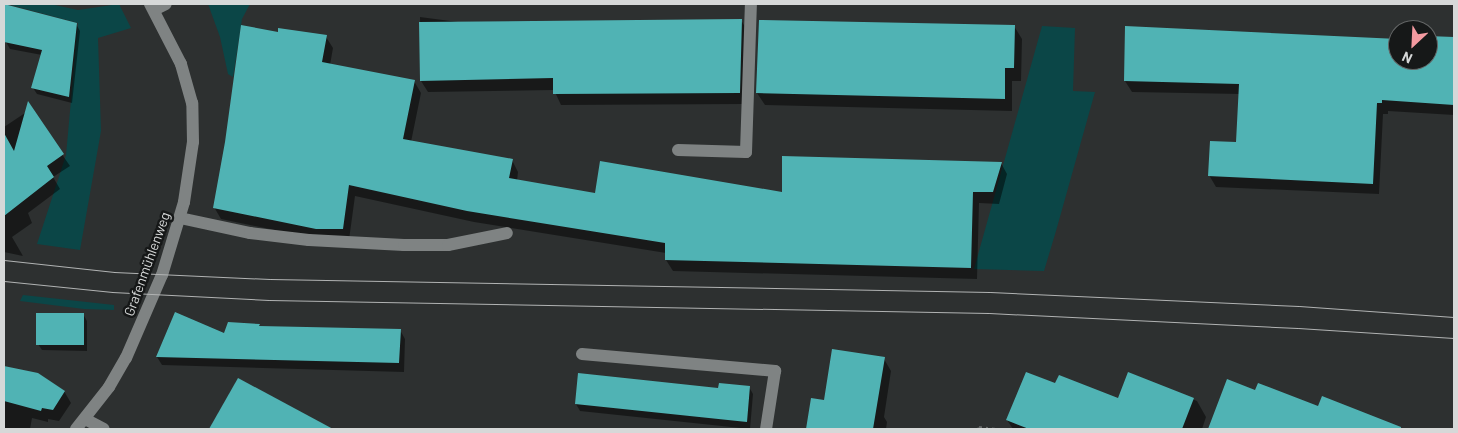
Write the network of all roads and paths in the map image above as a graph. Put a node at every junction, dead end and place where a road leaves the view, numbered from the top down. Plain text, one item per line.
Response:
1 (166, 4) edge
2 (751, 4) edge
3 (152, 7) edge
4 (678, 150) dead end
5 (180, 218) junction
6 (507, 233) dead end
7 (582, 354) dead end
8 (85, 419) junction
9 (76, 429) edge
10 (104, 429) edge
11 (766, 429) edge
12 (979, 429) edge
13 (996, 429) edge

1 - 3 street, Grafenmühlenweg
2 - 4 street
3 - 5 street, Grafenmühlenweg
5 - 6 street
5 - 8 street, Grafenmühlenweg
7 - 11 street
8 - 9 street, Grafenmühlenweg
8 - 10 street
12 - 13 path

